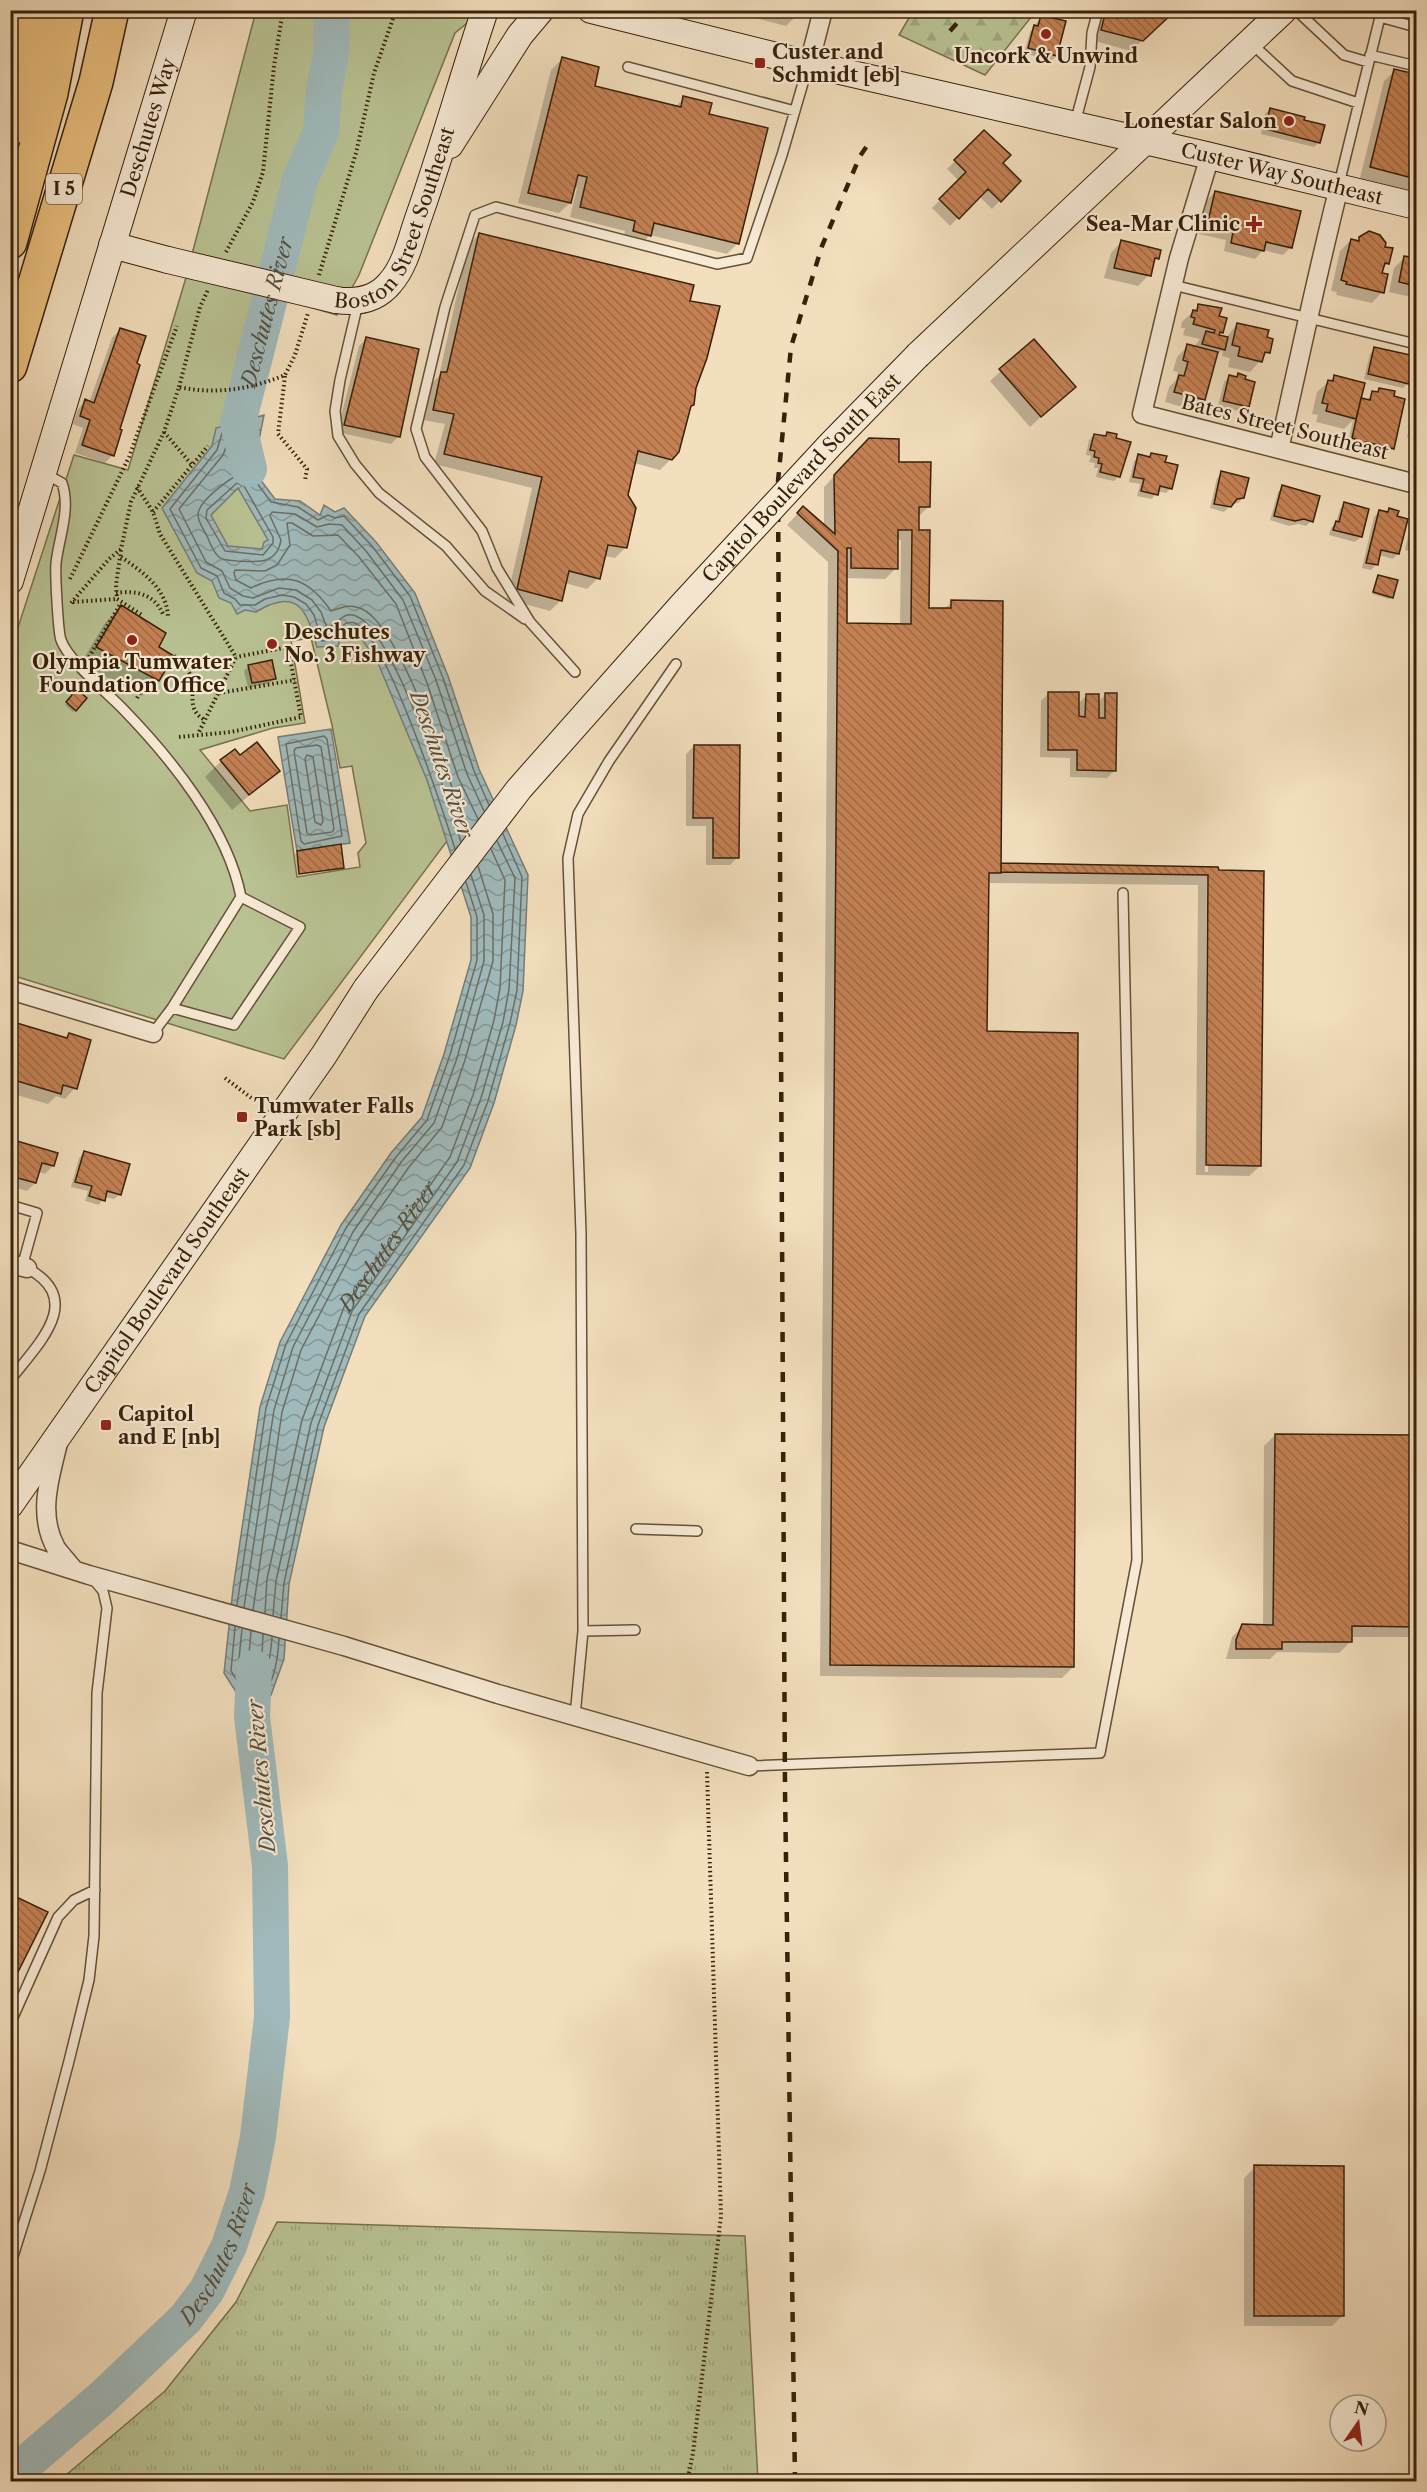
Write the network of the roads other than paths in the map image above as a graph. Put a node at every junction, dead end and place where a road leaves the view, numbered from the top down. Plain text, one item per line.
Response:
1 (37, 10) edge
2 (67, 10) edge
3 (112, 10) edge
4 (184, 10) edge
5 (485, 10) edge
6 (541, 10) edge
7 (591, 10) edge
8 (823, 10) edge
9 (1098, 10) edge
10 (1284, 10) edge
11 (1296, 10) edge
12 (1416, 27) edge
13 (1250, 42) junction
14 (1369, 58) junction
15 (808, 64) junction
16 (1416, 66) edge
17 (628, 67) dead end
18 (1358, 104) junction
19 (795, 111) junction
20 (1075, 125) junction
21 (10, 129) edge
22 (1145, 141) junction
23 (1210, 156) junction
24 (438, 163) junction
25 (1339, 187) junction
26 (1416, 206) edge
27 (10, 243) edge
28 (112, 245) junction
29 (1173, 285) junction
30 (347, 301) junction
31 (1309, 320) junction
32 (1416, 344) edge
33 (10, 366) edge
34 (1279, 449) junction
35 (44, 473) junction
36 (1416, 484) edge
37 (10, 581) edge
38 (530, 622) junction
39 (676, 664) dead end
40 (575, 672) dead end
41 (1123, 893) dead end
42 (241, 897) junction
43 (10, 990) edge
44 (172, 1008) junction
45 (153, 1033) joint
46 (324, 1056) joint
47 (10, 1205) edge
48 (20, 1266) edge
49 (10, 1380) edge
50 (59, 1438) junction
51 (10, 1505) edge
52 (636, 1529) dead end
53 (697, 1531) dead end
54 (10, 1550) edge
55 (81, 1572) junction
56 (635, 1630) dead end
57 (583, 1631) junction
58 (575, 1716) junction
59 (749, 1766) joint
60 (95, 1890) junction
61 (10, 2024) edge
62 (10, 2266) edge

1 - 21 highway
2 - 27 highway, I 5
3 - 33 highway, I 5
4 - 28 main road, Deschutes Way
5 - 24 main road, Boston Street Southeast
6 - 24 main road
7 - 15 main road, Custer Way Southeast
8 - 15 street
9 - 20 lane
10 - 13 main road, Capitol Boulevard South East
11 - 14 lane
12 - 14 lane
13 - 18 lane
13 - 22 main road, Capitol Boulevard South East
14 - 16 lane
14 - 18 lane
15 - 19 lane
15 - 20 main road, Custer Way Southeast
17 - 19 lane
18 - 25 lane
19 - 38 lane
20 - 22 main road, Custer Way Southeast
22 - 23 main road, Custer Way Southeast
22 - 46 main road, Capitol Boulevard South East, bridge
23 - 25 main road, Custer Way Southeast
23 - 29 street
24 - 30 main road, Boston Street Southeast
25 - 26 main road, Custer Way Southeast
25 - 31 street
28 - 30 main road, Boston Street Southeast, bridge
28 - 35 main road, Deschutes Way
29 - 31 lane
29 - 34 street, Bates Street Southeast
30 - 38 lane
31 - 32 lane
31 - 34 street
34 - 36 street, Bates Street Southeast
35 - 37 main road, Deschutes Way
35 - 42 lane
38 - 40 lane
39 - 57 lane
41 - 59 lane
42 - 44 lane
42 - 44 lane
43 - 45 street
44 - 45 lane
46 - 50 main road, Capitol Boulevard Southeast
47 - 48 lane
48 - 49 lane
50 - 51 main road, Capitol Boulevard Southeast
50 - 55 street
52 - 53 lane
54 - 55 street
55 - 58 street
55 - 60 lane
56 - 57 lane
57 - 58 lane
58 - 59 street
60 - 61 lane
60 - 62 lane

